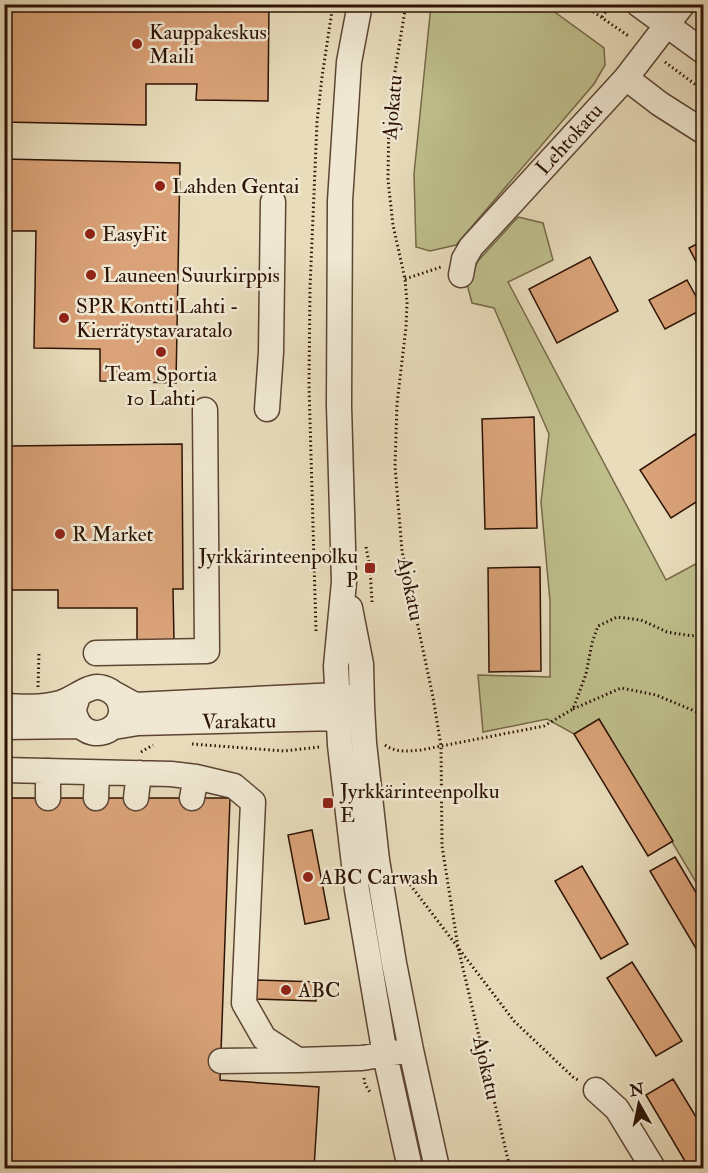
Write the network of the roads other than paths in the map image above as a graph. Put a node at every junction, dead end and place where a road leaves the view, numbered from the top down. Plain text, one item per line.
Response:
1 (360, 4) edge
2 (638, 4) edge
3 (683, 4) edge
4 (668, 25) junction
5 (704, 52) edge
6 (626, 78) junction
7 (704, 132) edge
8 (273, 202) dead end
9 (463, 267) road end
10 (267, 409) dead end
11 (205, 411) dead end
12 (344, 582) junction
13 (96, 653) dead end
14 (115, 694) junction
15 (78, 696) junction
16 (362, 703) junction
17 (4, 706) edge
18 (338, 706) junction
19 (4, 727) edge
20 (98, 729) junction
21 (99, 769) junction
22 (4, 770) edge
23 (48, 771) junction
24 (139, 773) junction
25 (48, 798) dead end
26 (96, 798) dead end
27 (136, 798) dead end
28 (411, 1050) junction
29 (384, 1054) junction
30 (298, 1060) junction
31 (221, 1061) dead end
32 (596, 1090) road end
33 (410, 1168) edge
34 (437, 1168) edge
35 (654, 1168) edge

1 - 12 street
2 - 4 street
3 - 4 street, Lehtokatu
4 - 5 street
4 - 6 street, Lehtokatu
6 - 7 street
6 - 9 street, Lehtokatu
8 - 10 street
11 - 13 street
12 - 16 street
12 - 18 street
14 - 15 street
14 - 18 street, Varakatu
14 - 20 street
15 - 17 street
15 - 20 street
16 - 18 street, Varakatu
16 - 28 street
18 - 20 street, Varakatu
18 - 29 street
19 - 20 street, Varakatu
20 - 21 street
21 - 23 street
21 - 24 street
21 - 26 street
22 - 23 street
23 - 25 street
24 - 27 street
24 - 30 street
28 - 29 street
28 - 34 street
29 - 30 street
29 - 33 street
30 - 31 street
32 - 35 street

